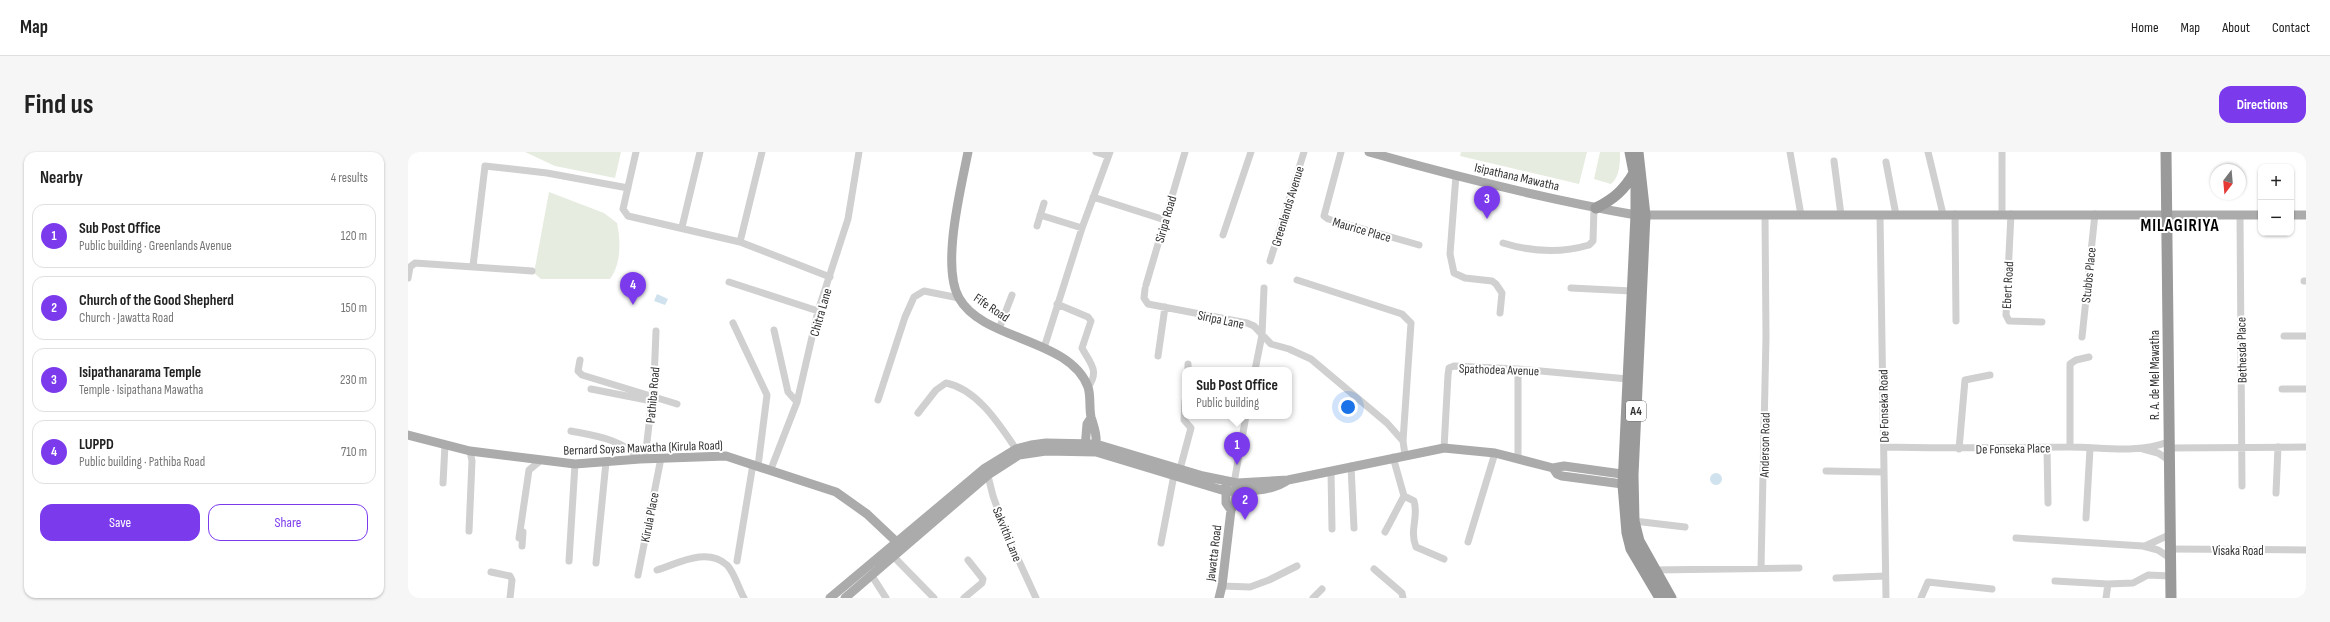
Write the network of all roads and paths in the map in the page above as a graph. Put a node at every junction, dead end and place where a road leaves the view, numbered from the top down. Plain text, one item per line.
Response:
1 (636, 152) edge
2 (700, 152) edge
3 (762, 152) edge
4 (859, 152) edge
5 (968, 152) edge
6 (1096, 152) edge
7 (1185, 152) edge
8 (1251, 152) edge
9 (1304, 152) edge
10 (1341, 152) edge
11 (1369, 152) edge
12 (1630, 152) edge
13 (1638, 152) edge
14 (1790, 152) edge
15 (1928, 152) edge
16 (2002, 152) edge
17 (2166, 152) edge
18 (1109, 154) edge
19 (1394, 156) edge
20 (1834, 161) dead end
21 (1886, 162) dead end
22 (1634, 173) junction
23 (1456, 175) junction
24 (628, 188) junction
25 (1093, 197) junction
26 (1044, 203) dead end
27 (1595, 208) junction
28 (1943, 214) junction
29 (1955, 214) junction
30 (2007, 214) junction
31 (2094, 214) junction
32 (2306, 214) edge
33 (1040, 215) junction
34 (1641, 215) junction
35 (1765, 215) junction
36 (1801, 215) junction
37 (1841, 215) junction
38 (1880, 215) junction
39 (1896, 215) junction
40 (2168, 215) junction
41 (2240, 215) junction
42 (2258, 215) edge
43 (2294, 215) edge
44 (1165, 220) junction
45 (1037, 226) dead end
46 (682, 227) junction
47 (1082, 228) junction
48 (1223, 235) dead end
49 (740, 242) junction
50 (1503, 243) dead end
51 (1418, 245) dead end
52 (1270, 260) dead end
53 (473, 266) junction
54 (532, 271) dead end
55 (830, 277) junction
56 (408, 278) edge
57 (1297, 280) dead end
58 (729, 282) dead end
59 (1264, 288) dead end
60 (1571, 288) dead end
61 (1632, 292) junction
62 (1012, 295) dead end
63 (959, 298) junction
64 (1144, 298) joint
65 (1057, 304) junction
66 (1165, 307) junction
67 (818, 311) junction
68 (1500, 313) dead end
69 (1956, 321) dead end
70 (2042, 322) dead end
71 (733, 323) dead end
72 (1000, 329) junction
73 (774, 330) dead end
74 (656, 331) dead end
75 (1262, 335) junction
76 (2284, 336) dead end
77 (2306, 336) edge
78 (2082, 337) dead end
79 (1044, 348) junction
80 (1158, 356) dead end
81 (2089, 357) dead end
82 (580, 360) dead end
83 (1256, 367) edge
84 (1518, 369) junction
85 (1990, 375) dead end
86 (1628, 379) junction
87 (1088, 387) junction
88 (591, 389) dead end
89 (2282, 389) dead end
90 (2306, 389) edge
91 (652, 399) junction
92 (878, 400) dead end
93 (797, 402) junction
94 (677, 404) dead end
95 (918, 413) dead end
96 (1092, 418) junction
97 (1184, 419) edge
98 (1245, 419) edge
99 (571, 431) dead end
100 (408, 435) edge
101 (1403, 442) junction
102 (445, 445) junction
103 (2168, 445) junction
104 (1085, 447) junction
105 (1884, 447) junction
106 (2070, 447) junction
107 (2242, 447) junction
108 (2278, 447) junction
109 (2306, 447) edge
110 (1096, 448) junction
111 (1444, 448) junction
112 (2047, 448) junction
113 (2090, 448) junction
114 (2141, 448) junction
115 (1016, 449) junction
116 (1959, 449) junction
117 (470, 451) junction
118 (1495, 453) junction
119 (1405, 455) junction
120 (1393, 457) junction
121 (642, 458) junction
122 (661, 458) junction
123 (1518, 459) junction
124 (2168, 460) junction
125 (540, 461) junction
126 (606, 462) junction
127 (575, 464) junction
128 (755, 465) junction
129 (1351, 466) junction
130 (771, 469) junction
131 (1331, 471) junction
132 (1826, 471) dead end
133 (987, 472) junction
134 (1177, 472) junction
135 (1883, 472) junction
136 (526, 480) junction
137 (1628, 480) junction
138 (443, 483) dead end
139 (1232, 486) junction
140 (2242, 486) dead end
141 (2276, 493) dead end
142 (1404, 496) junction
143 (2048, 504) dead end
144 (2086, 518) dead end
145 (1634, 521) junction
146 (1685, 527) dead end
147 (1354, 528) dead end
148 (1332, 529) dead end
149 (470, 531) dead end
150 (1385, 532) dead end
151 (2169, 535) junction
152 (519, 538) dead end
153 (2016, 538) dead end
154 (1468, 542) dead end
155 (1161, 543) dead end
156 (900, 545) junction
157 (522, 546) dead end
158 (2143, 546) junction
159 (2306, 550) edge
160 (2170, 554) junction
161 (893, 556) junction
162 (1444, 559) dead end
163 (968, 560) dead end
164 (569, 561) dead end
165 (737, 561) dead end
166 (596, 563) dead end
167 (1296, 566) dead end
168 (1761, 568) junction
169 (1799, 568) dead end
170 (1374, 569) dead end
171 (657, 570) dead end
172 (1654, 570) junction
173 (491, 572) dead end
174 (638, 575) dead end
175 (872, 576) junction
176 (1885, 576) junction
177 (2170, 576) junction
178 (1836, 578) dead end
179 (2055, 581) dead end
180 (2108, 584) junction
181 (1222, 586) junction
182 (1322, 589) dead end
183 (1992, 589) dead end
184 (510, 598) edge
185 (744, 598) edge
186 (830, 598) edge
187 (845, 598) edge
188 (886, 598) edge
189 (934, 598) edge
190 (964, 598) edge
191 (1036, 598) edge
192 (1219, 598) edge
193 (1313, 598) edge
194 (1403, 598) edge
195 (1660, 598) edge
196 (1671, 598) edge
197 (1886, 598) edge
198 (1922, 598) edge
199 (2106, 598) edge
200 (2171, 598) edge

1 - 24 street
2 - 46 street
3 - 49 street
4 - 55 street, Chitra Lane
5 - 63 main road, Fife Road
6 - 18 street
7 - 44 street, Siripa Road
8 - 48 street
9 - 52 street, Greenlands Avenue
10 - 51 street, Maurice Place
11 - 19 main road, Isipathana Mawatha
12 - 22 highway, A4
13 - 34 highway, A4
14 - 36 street
15 - 28 street
16 - 30 street
17 - 40 highway, R. A. de Mel Mawatha
18 - 25 street
19 - 23 main road, Isipathana Mawatha
20 - 37 street
21 - 39 street
22 - 27 highway
22 - 34 highway, A4
23 - 27 main road, Isipathana Mawatha
23 - 68 street
24 - 46 street
24 - 53 street
25 - 44 street
25 - 47 street
26 - 33 street
27 - 34 main road, Isipathana Mawatha
27 - 50 street
28 - 29 main road, Isipathana Mawatha
28 - 39 main road, Isipathana Mawatha
29 - 30 main road, Isipathana Mawatha
29 - 69 street
30 - 31 main road, Isipathana Mawatha
30 - 70 street, Ebert Road
31 - 40 main road, Isipathana Mawatha
31 - 78 street, Stubbs Place
32 - 43 main road
33 - 45 street
33 - 47 street
34 - 35 main road, Isipathana Mawatha
34 - 61 highway, A4
34 - 137 highway, A4
35 - 36 main road, Isipathana Mawatha
35 - 168 street, Anderson Road
36 - 37 main road, Isipathana Mawatha
37 - 38 main road, Isipathana Mawatha
38 - 39 main road, Isipathana Mawatha
38 - 105 street, De Fonseka Road
40 - 41 main road, Isipathana Mawatha
40 - 103 highway, R. A. de Mel Mawatha
41 - 42 main road, Isipathana Mawatha
41 - 107 street, Bethesda Place
44 - 64 street, Siripa Road
46 - 49 street
47 - 65 street
49 - 55 street
53 - 54 street
53 - 56 street
55 - 67 street, Chitra Lane
57 - 101 street
58 - 67 street
59 - 75 street
60 - 61 street
61 - 86 highway, A4
62 - 72 street
63 - 72 main road, Fife Road
63 - 92 street
64 - 66 street, Siripa Lane
65 - 79 street
65 - 87 street
66 - 75 street, Siripa Lane
66 - 80 street
67 - 93 street, Chitra Lane
71 - 128 street
72 - 79 main road, Fife Road
73 - 93 street
74 - 91 street, Pathiba Road
75 - 83 street
75 - 101 street, Siripa Lane
76 - 77 street
79 - 87 main road, Fife Road
81 - 106 street
82 - 91 street
84 - 86 street, Spathodea Avenue
84 - 111 street, Spathodea Avenue
84 - 123 street
85 - 116 street
86 - 137 highway, A4
87 - 96 main road, Fife Road
88 - 91 street
89 - 90 street
91 - 94 street
91 - 121 street, Pathiba Road
93 - 130 street, Chitra Lane
95 - 115 street
96 - 104 main road, Fife Road
96 - 110 main road, Fife Road
97 - 134 street
98 - 139 street
99 - 121 street
100 - 102 main road, Bernard Soysa Mawatha (Kirula Road)
101 - 119 street
102 - 117 main road, Bernard Soysa Mawatha (Kirula Road)
102 - 138 street
103 - 107 street, De Fonseka Place
103 - 114 street, De Fonseka Place
103 - 124 highway, R. A. de Mel Mawatha
104 - 110 main road
104 - 115 main road
104 - 133 main road
105 - 116 street, De Fonseka Place
105 - 135 street, De Fonseka Road
106 - 112 street, De Fonseka Place
106 - 113 street, De Fonseka Place
107 - 108 street, De Fonseka Place
107 - 140 street, Bethesda Place
108 - 109 street, De Fonseka Place
108 - 141 street
110 - 134 main road
111 - 118 main road
111 - 119 main road
112 - 116 street, De Fonseka Place
112 - 143 street
113 - 114 street, De Fonseka Place
113 - 144 street
114 - 124 street, De Fonseka Place
115 - 133 main road
117 - 125 main road, Bernard Soysa Mawatha (Kirula Road)
117 - 149 street
118 - 123 main road
118 - 154 street
119 - 120 main road
120 - 129 main road
120 - 142 street
121 - 122 main road, Bernard Soysa Mawatha (Kirula Road)
121 - 126 main road, Bernard Soysa Mawatha (Kirula Road)
122 - 128 main road, Bernard Soysa Mawatha (Kirula Road)
122 - 174 street, Kirula Place
123 - 137 main road
124 - 151 highway, R. A. de Mel Mawatha
125 - 127 main road, Bernard Soysa Mawatha (Kirula Road)
125 - 136 street
126 - 127 main road, Bernard Soysa Mawatha (Kirula Road)
126 - 166 street
127 - 164 street
128 - 130 main road, Bernard Soysa Mawatha (Kirula Road)
128 - 165 street
129 - 131 main road
129 - 147 street
130 - 156 main road, Bernard Soysa Mawatha (Kirula Road)
131 - 139 main road
131 - 148 street
132 - 135 street
133 - 156 main road
133 - 191 street, Sakvithi Lane
134 - 139 main road
134 - 155 street
135 - 176 street, De Fonseka Road
136 - 152 street
136 - 157 street
137 - 145 highway, A4
137 - 195 highway, A4
139 - 181 main road, Jawatta Road
142 - 150 street
142 - 162 street
145 - 146 street
145 - 172 highway, A4
151 - 158 street, Visaka Road
151 - 160 highway, R. A. de Mel Mawatha
153 - 158 street, Visaka Road
156 - 161 main road
156 - 186 main road
158 - 160 street, Visaka Road
159 - 160 street, Visaka Road
160 - 177 highway, R. A. de Mel Mawatha
161 - 175 main road
161 - 189 street
163 - 190 street
167 - 181 street
168 - 169 street
168 - 172 street
170 - 194 street
171 - 185 street
172 - 196 highway, A4
173 - 184 street
175 - 187 main road
175 - 188 street
176 - 178 street
176 - 197 street, De Fonseka Road
177 - 180 street
177 - 200 highway, R. A. de Mel Mawatha
179 - 180 street
180 - 199 street
181 - 192 main road, Jawatta Road
182 - 193 street
183 - 198 street

